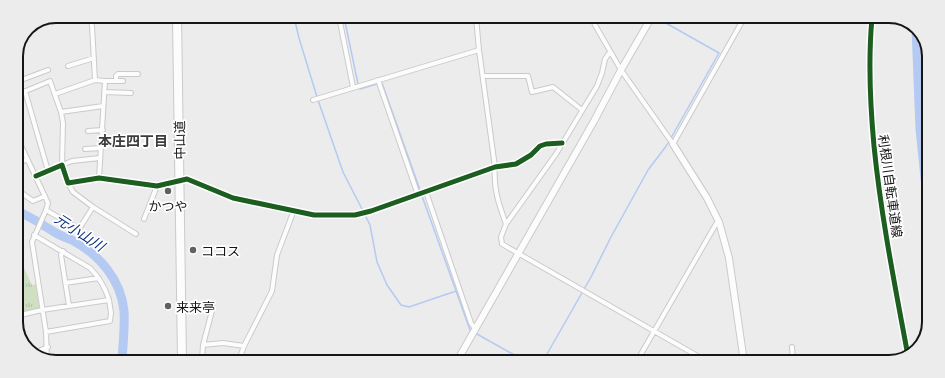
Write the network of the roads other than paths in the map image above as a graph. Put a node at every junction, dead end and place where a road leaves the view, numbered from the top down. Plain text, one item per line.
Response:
1 (91, 23) edge
2 (177, 23) edge
3 (341, 23) edge
4 (477, 23) edge
5 (594, 23) edge
6 (648, 23) edge
7 (741, 23) edge
8 (479, 50) junction
9 (610, 52) junction
10 (94, 58) junction
11 (68, 66) dead end
12 (48, 70) dead end
13 (621, 70) junction
14 (138, 74) dead end
15 (483, 76) junction
16 (23, 79) edge
17 (95, 80) junction
18 (378, 80) junction
19 (105, 81) junction
20 (116, 81) junction
21 (123, 82) dead end
22 (353, 87) junction
23 (26, 90) junction
24 (23, 92) edge
25 (104, 92) junction
26 (131, 92) dead end
27 (55, 94) junction
28 (313, 100) dead end
29 (103, 106) junction
30 (582, 110) junction
31 (61, 112) junction
32 (103, 130) junction
33 (88, 131) dead end
34 (562, 143) junction
35 (673, 144) junction
36 (101, 148) junction
37 (23, 149) edge
38 (85, 149) dead end
39 (100, 158) junction
40 (28, 159) junction
41 (23, 162) edge
42 (62, 165) junction
43 (495, 167) junction
44 (48, 171) junction
45 (36, 176) junction
46 (99, 178) junction
47 (180, 181) junction
48 (68, 182) junction
49 (157, 186) junction
50 (426, 192) junction
51 (23, 194) edge
52 (418, 195) junction
53 (45, 196) junction
54 (92, 207) junction
55 (294, 210) junction
56 (45, 213) junction
57 (144, 220) dead end
58 (719, 222) junction
59 (506, 224) junction
60 (35, 233) junction
61 (136, 234) dead end
62 (63, 251) junction
63 (518, 253) junction
64 (99, 278) junction
65 (66, 283) junction
66 (110, 300) junction
67 (69, 306) junction
68 (213, 307) dead end
69 (42, 310) junction
70 (23, 314) edge
71 (475, 329) junction
72 (655, 331) junction
73 (46, 332) junction
74 (203, 345) junction
75 (244, 346) junction
76 (48, 347) junction
77 (792, 347) dead end
78 (40, 351) edge
79 (48, 354) edge
80 (182, 355) edge
81 (202, 355) edge
82 (241, 355) edge
83 (460, 355) edge
84 (641, 355) edge
85 (696, 355) edge
86 (743, 355) edge
87 (793, 355) edge

1 - 10 street
2 - 47 highway, 中山道
3 - 22 street
4 - 8 street
5 - 9 street
6 - 13 street
7 - 35 street
8 - 15 street
8 - 18 street
9 - 13 street
9 - 30 street
10 - 11 street
10 - 17 street
12 - 16 street
13 - 35 street
13 - 63 street
14 - 20 street
15 - 30 street
15 - 43 street
17 - 19 street
17 - 27 street
18 - 22 street
18 - 52 street
19 - 20 street
19 - 25 street
20 - 21 street
22 - 28 street
23 - 24 street
23 - 27 street
23 - 44 street
25 - 26 street
25 - 29 street
27 - 31 street
29 - 31 street
29 - 32 street
30 - 34 street
31 - 42 street
32 - 33 street
32 - 36 street
34 - 43 street
34 - 59 street
35 - 58 street
36 - 38 street
36 - 39 street
37 - 40 street
39 - 42 street
39 - 46 street
40 - 41 street
40 - 45 street
42 - 44 street
42 - 48 street
43 - 50 street
43 - 59 street
44 - 45 street
45 - 53 street
46 - 48 street
46 - 49 street
47 - 49 street
47 - 55 street
47 - 80 highway, 中山道
48 - 54 street
49 - 57 street
50 - 52 street
50 - 71 street
51 - 53 street
52 - 55 street
53 - 56 street
54 - 56 street
54 - 61 street
55 - 75 street
56 - 60 street
58 - 72 street
58 - 86 street
59 - 63 street
60 - 62 street
60 - 69 street
62 - 64 street
62 - 65 street
63 - 71 street
63 - 72 street
64 - 65 street
64 - 66 street
65 - 67 street
66 - 67 street
66 - 73 street
67 - 69 street
68 - 74 street
69 - 70 street
69 - 73 street
71 - 83 street
72 - 84 street
72 - 85 street
73 - 76 street
74 - 75 street
74 - 81 street
75 - 82 street
76 - 78 street
76 - 79 street
77 - 87 street

